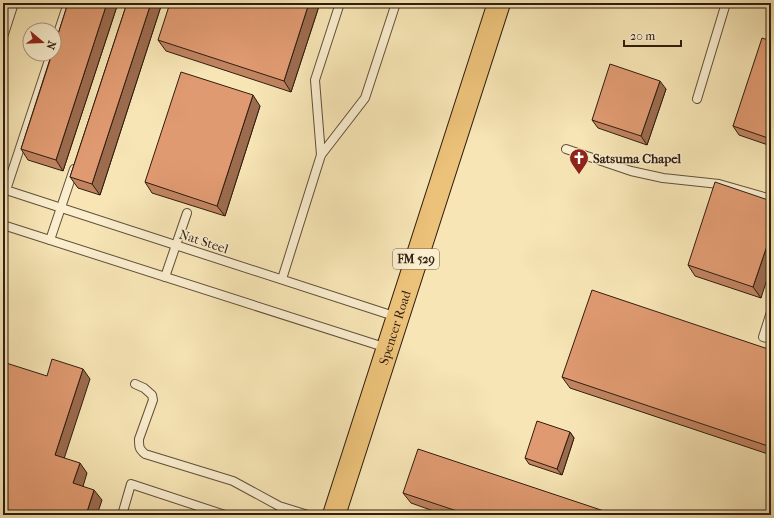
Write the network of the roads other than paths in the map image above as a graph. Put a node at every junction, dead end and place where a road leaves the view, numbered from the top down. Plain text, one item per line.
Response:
1 (14, 3) edge
2 (68, 3) edge
3 (340, 3) edge
4 (396, 3) edge
5 (499, 3) edge
6 (726, 3) edge
7 (62, 22) edge
8 (3, 38) edge
9 (48, 62) edge
10 (697, 99) dead end
11 (566, 149) dead end
12 (321, 155) junction
13 (77, 162) edge
14 (4, 189) edge
15 (771, 199) edge
16 (62, 208) junction
17 (187, 213) edge
18 (3, 225) edge
19 (50, 240) junction
20 (176, 245) junction
21 (165, 277) junction
22 (282, 279) junction
23 (771, 312) edge
24 (398, 317) junction
25 (771, 339) edge
26 (388, 348) junction
27 (136, 384) dead end
28 (122, 515) edge
29 (225, 515) edge
30 (308, 515) edge
31 (334, 515) edge

1 - 8 lane
2 - 7 lane
3 - 12 lane
4 - 12 lane
5 - 24 main road, Spencer Road / FM 529
6 - 10 lane
9 - 14 lane
11 - 15 lane
12 - 22 lane
13 - 16 lane
14 - 16 lane, Nat Steel
16 - 19 lane
16 - 20 lane, Nat Steel
17 - 20 lane
18 - 19 lane
19 - 21 lane
20 - 21 lane
20 - 22 lane, Nat Steel
21 - 26 lane
22 - 24 lane, Nat Steel
23 - 25 lane
24 - 26 main road, Spencer Road / FM 529
26 - 31 main road, Spencer Road / FM 529
27 - 30 lane
28 - 29 lane

